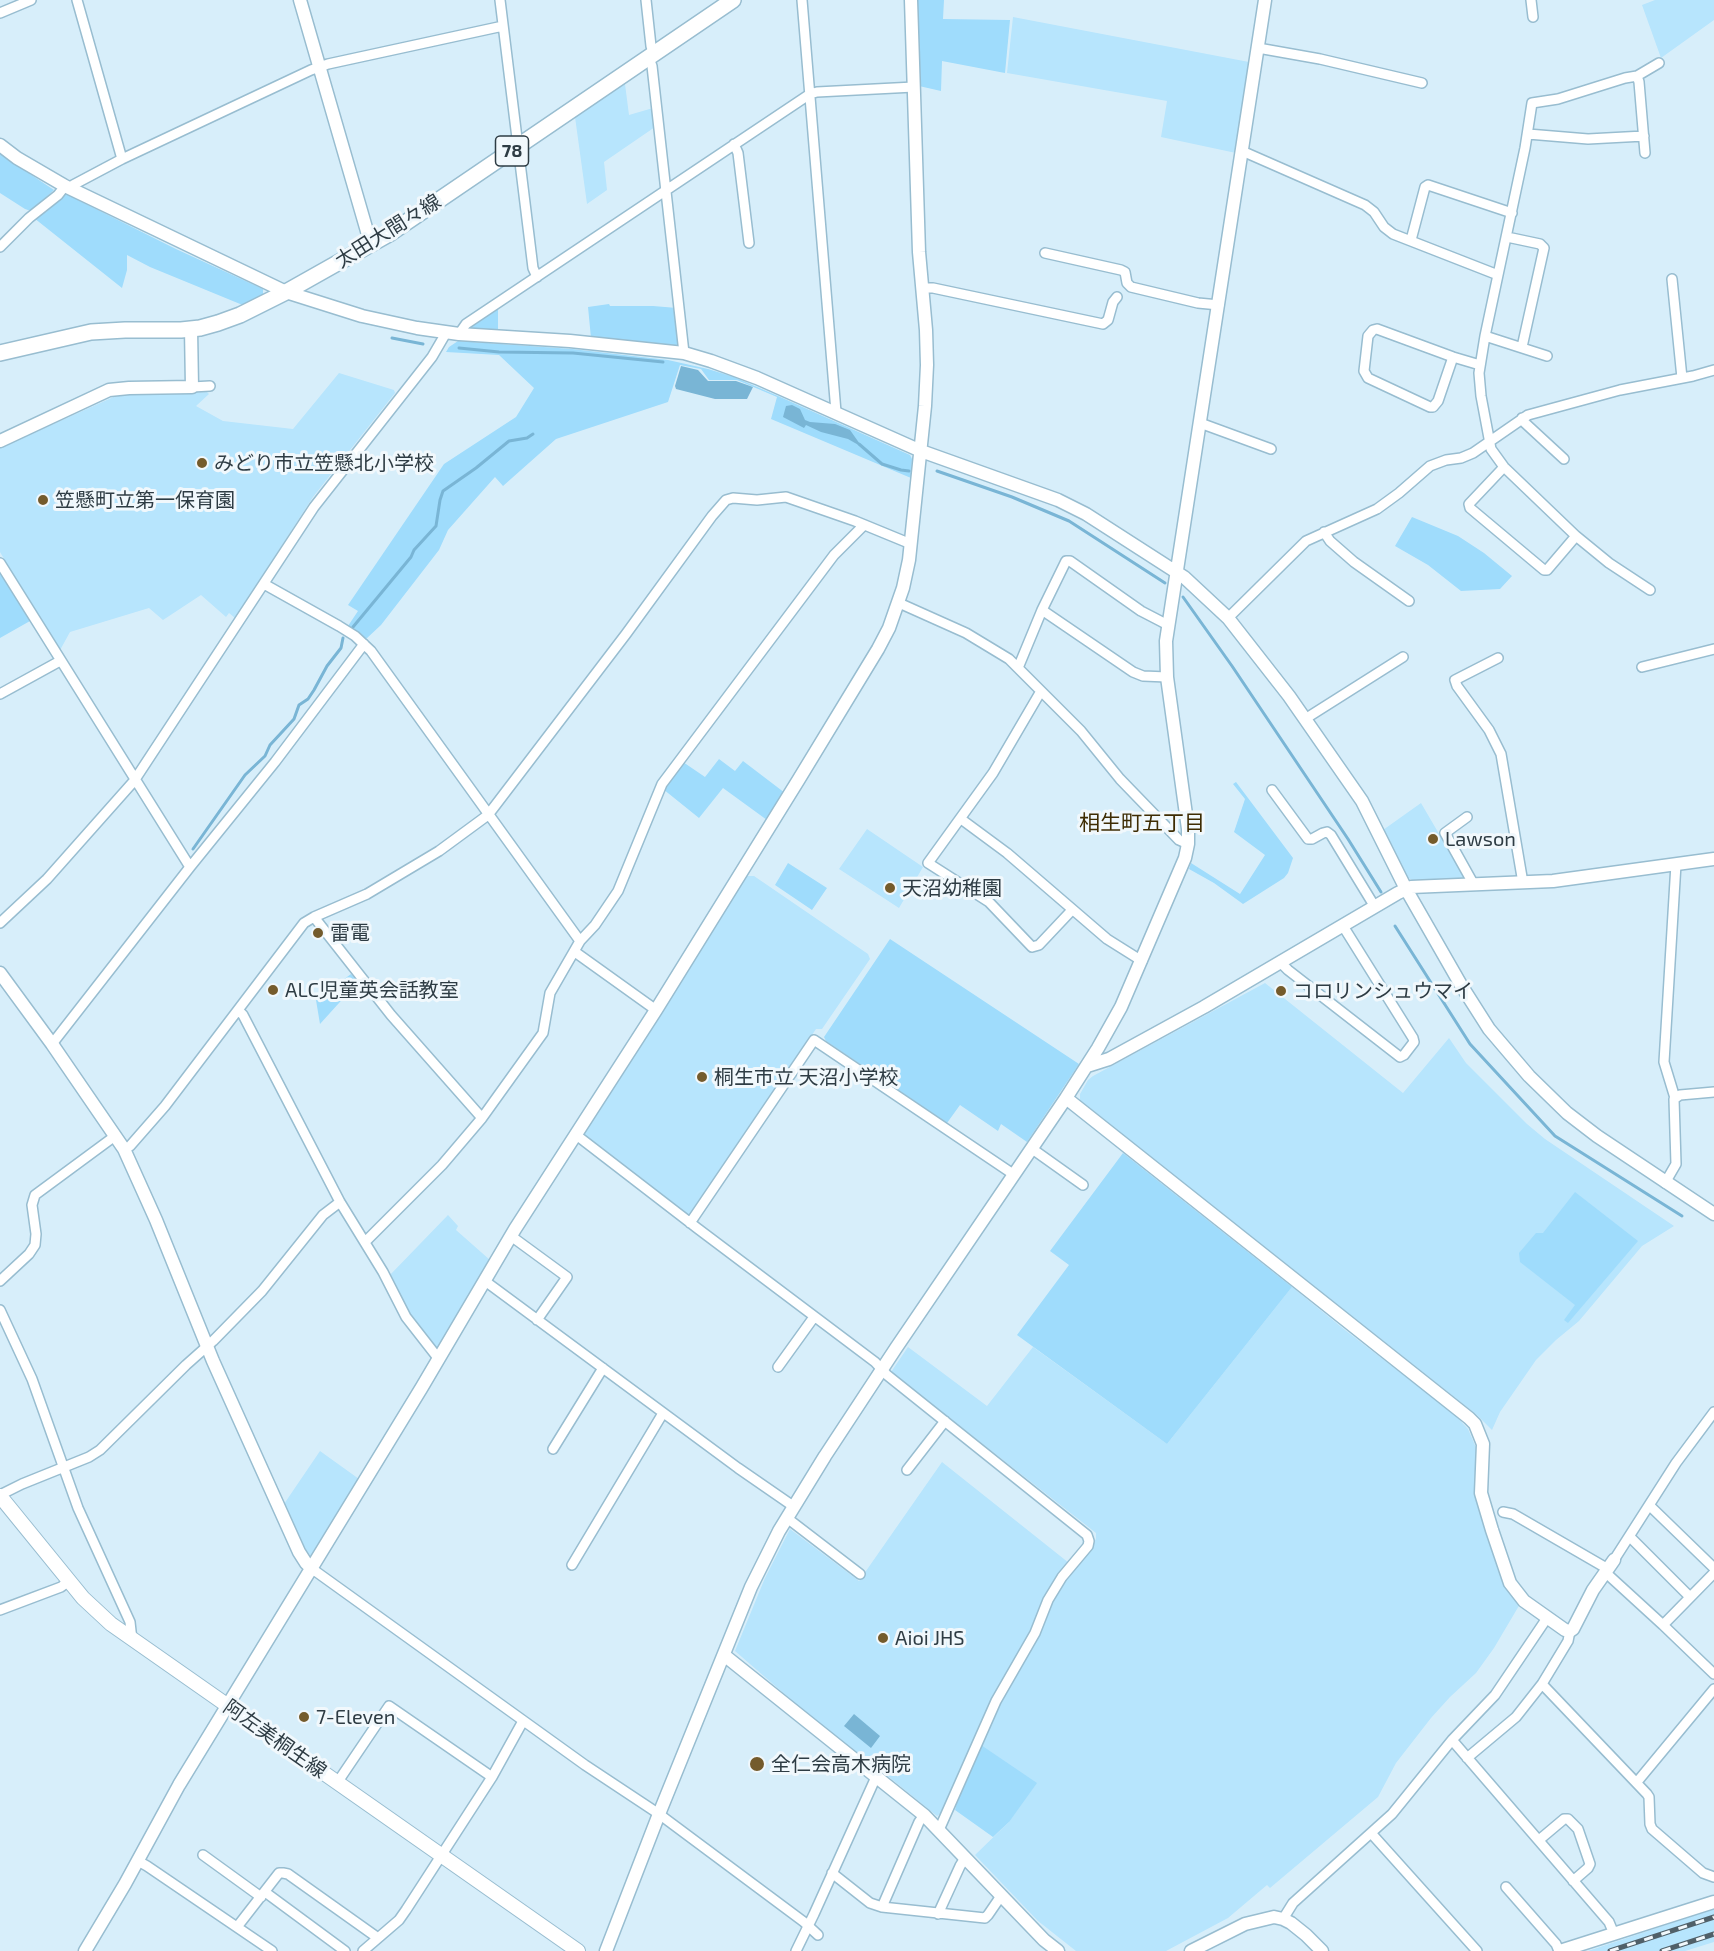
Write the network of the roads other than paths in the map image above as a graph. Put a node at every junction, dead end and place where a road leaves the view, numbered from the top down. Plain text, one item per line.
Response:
1 (31, 0) edge
2 (77, 0) edge
3 (300, 0) edge
4 (500, 0) edge
5 (646, 0) edge
6 (733, 0) edge
7 (802, 0) edge
8 (911, 0) edge
9 (1265, 0) edge
10 (1531, 0) edge
11 (0, 13) edge
12 (1533, 17) dead end
13 (503, 26) junction
14 (1258, 48) junction
15 (652, 56) junction
16 (1659, 63) dead end
17 (319, 67) junction
18 (1637, 76) junction
19 (1422, 83) dead end
20 (914, 87) junction
21 (810, 94) junction
22 (1528, 134) junction
23 (1644, 136) junction
24 (734, 144) junction
25 (0, 145) edge
26 (519, 146) junction
27 (1242, 151) junction
28 (1645, 153) dead end
29 (122, 159) junction
30 (68, 187) junction
31 (666, 189) junction
32 (1512, 213) junction
33 (1507, 237) junction
34 (1411, 240) junction
35 (749, 243) dead end
36 (371, 245) junction
37 (0, 247) edge
38 (1046, 253) dead end
39 (1498, 275) junction
40 (537, 277) junction
41 (1672, 279) dead end
42 (922, 288) junction
43 (286, 292) junction
44 (1117, 297) dead end
45 (1219, 305) junction
46 (191, 329) junction
47 (452, 333) junction
48 (1485, 336) junction
49 (1522, 347) junction
50 (0, 353) edge
51 (684, 353) junction
52 (1547, 356) dead end
53 (1453, 357) junction
54 (1480, 365) junction
55 (1714, 370) edge
56 (1682, 378) junction
57 (210, 386) dead end
58 (192, 387) junction
59 (836, 412) junction
60 (1522, 418) junction
61 (1200, 423) junction
62 (0, 441) edge
63 (1489, 442) junction
64 (1271, 449) dead end
65 (921, 451) junction
66 (1564, 459) dead end
67 (1504, 467) junction
68 (863, 526) junction
69 (1324, 532) junction
70 (1576, 536) junction
71 (911, 544) junction
72 (0, 563) edge
73 (1177, 573) junction
74 (264, 584) junction
75 (1650, 590) dead end
76 (1409, 601) dead end
77 (898, 603) junction
78 (1042, 610) junction
79 (1228, 618) junction
80 (1168, 625) junction
81 (364, 644) junction
82 (1714, 649) edge
83 (1403, 657) dead end
84 (1498, 658) dead end
85 (60, 661) junction
86 (1642, 667) dead end
87 (1018, 668) junction
88 (1167, 677) junction
89 (1041, 692) junction
90 (0, 694) edge
91 (1305, 719) junction
92 (134, 781) junction
93 (1272, 790) dead end
94 (489, 815) junction
95 (1467, 817) dead end
96 (961, 819) junction
97 (1188, 844) junction
98 (1714, 859) edge
99 (1676, 864) junction
100 (189, 867) junction
101 (1522, 884) junction
102 (1474, 885) junction
103 (1407, 889) junction
104 (1375, 907) junction
105 (1072, 910) junction
106 (314, 917) junction
107 (0, 923) edge
108 (1343, 926) junction
109 (580, 941) junction
110 (575, 952) junction
111 (1142, 961) junction
112 (1281, 963) junction
113 (0, 973) edge
114 (238, 1010) junction
115 (656, 1010) junction
116 (52, 1044) junction
117 (1087, 1066) junction
118 (1714, 1092) edge
119 (1066, 1098) junction
120 (1675, 1098) junction
121 (482, 1118) junction
122 (575, 1134) junction
123 (116, 1136) junction
124 (1031, 1148) junction
125 (124, 1149) junction
126 (1013, 1174) junction
127 (1665, 1183) junction
128 (1083, 1185) dead end
129 (340, 1202) junction
130 (1714, 1214) edge
131 (690, 1223) junction
132 (511, 1236) junction
133 (365, 1242) junction
134 (0, 1281) edge
135 (484, 1281) junction
136 (0, 1310) edge
137 (814, 1317) junction
138 (537, 1320) junction
139 (4, 1331) edge
140 (207, 1346) junction
141 (438, 1359) junction
142 (778, 1367) dead end
143 (603, 1368) junction
144 (882, 1370) junction
145 (1714, 1412) edge
146 (663, 1413) junction
147 (945, 1421) junction
148 (553, 1449) dead end
149 (63, 1467) junction
150 (907, 1470) dead end
151 (0, 1495) edge
152 (793, 1506) junction
153 (1650, 1506) junction
154 (1503, 1512) dead end
155 (787, 1518) junction
156 (1630, 1537) junction
157 (572, 1565) dead end
158 (1609, 1567) junction
159 (311, 1568) junction
160 (1714, 1568) edge
161 (1714, 1573) edge
162 (860, 1574) dead end
163 (69, 1581) junction
164 (1690, 1597) junction
165 (0, 1610) edge
166 (1547, 1618) junction
167 (1663, 1624) junction
168 (1570, 1631) junction
169 (132, 1640) junction
170 (724, 1655) junction
171 (1714, 1674) edge
172 (1542, 1684) junction
173 (1714, 1689) edge
174 (226, 1705) junction
175 (523, 1720) junction
176 (1452, 1740) junction
177 (1467, 1758) junction
178 (492, 1777) junction
179 (876, 1777) junction
180 (1637, 1782) junction
181 (337, 1783) junction
182 (659, 1814) junction
183 (924, 1815) junction
184 (939, 1830) junction
185 (1371, 1833) junction
186 (1539, 1840) junction
187 (203, 1855) dead end
188 (442, 1855) junction
189 (965, 1858) junction
190 (138, 1861) junction
191 (832, 1873) junction
192 (1714, 1876) edge
193 (1574, 1881) junction
194 (1506, 1887) dead end
195 (263, 1895) junction
196 (1001, 1896) junction
197 (1714, 1902) edge
198 (882, 1907) junction
199 (938, 1914) junction
200 (1283, 1919) junction
201 (237, 1927) junction
202 (808, 1927) junction
203 (1614, 1934) junction
204 (818, 1935) dead end
205 (378, 1938) junction
206 (85, 1951) edge
207 (272, 1951) edge
208 (345, 1951) edge
209 (363, 1951) edge
210 (578, 1951) edge
211 (606, 1951) edge
212 (796, 1951) edge
213 (1058, 1951) edge
214 (1191, 1951) edge
215 (1322, 1951) edge
216 (1477, 1951) edge
217 (1559, 1951) edge

1 - 11 street
2 - 29 street
3 - 17 street
4 - 13 street
5 - 15 street
6 - 15 main road, 太田大間々線 / 78
7 - 21 street
8 - 20 street
9 - 14 street
10 - 12 street
13 - 17 street
13 - 26 street
14 - 19 street
14 - 27 street
15 - 26 main road, 太田大間々線 / 78
15 - 31 street
16 - 18 street
17 - 29 street
17 - 36 street
18 - 22 street
18 - 23 street
20 - 21 street
20 - 42 street
21 - 24 street
21 - 59 street
22 - 23 street
22 - 32 street
23 - 28 street
24 - 31 street
24 - 35 street
25 - 30 street
26 - 36 main road, 太田大間々線 / 78
26 - 40 street
27 - 34 street
27 - 45 street
29 - 30 street
30 - 37 street
30 - 43 street
31 - 40 street
31 - 51 street
32 - 33 street
32 - 34 street
33 - 39 street
33 - 49 street
34 - 39 street
36 - 43 main road, 太田大間々線 / 78
38 - 45 street
39 - 48 street
40 - 47 street
41 - 56 street
42 - 44 street
42 - 65 street
43 - 46 main road, 太田大間々線 / 78
43 - 47 street
45 - 61 street
46 - 50 main road, 太田大間々線 / 78
46 - 58 street
47 - 51 street
47 - 74 street
48 - 49 street
48 - 54 street
49 - 52 street
51 - 59 street
53 - 53 street
53 - 54 street
54 - 63 street
55 - 56 street
56 - 60 street
57 - 58 street
58 - 62 street
59 - 65 street
60 - 63 street
60 - 66 street
61 - 64 street
61 - 73 street
63 - 67 street
63 - 69 street
65 - 71 street
65 - 73 street
67 - 70 street
67 - 70 street
68 - 71 street
68 - 94 street
68 - 109 street
69 - 76 street
69 - 79 street
70 - 75 street
71 - 77 street
72 - 85 street
73 - 79 street
73 - 80 street
74 - 81 street
74 - 92 street
77 - 87 street
77 - 115 street
78 - 80 street
78 - 87 street
78 - 88 street
79 - 91 street
80 - 88 street
81 - 94 street
81 - 100 street
82 - 86 street
83 - 91 street
84 - 101 street
85 - 90 street
85 - 92 street
87 - 89 street
88 - 97 street
89 - 96 street
89 - 97 street
91 - 103 street
92 - 100 street
92 - 107 street
93 - 104 street
94 - 106 street
94 - 109 street
95 - 102 street
96 - 105 street
96 - 105 street
97 - 111 street
98 - 99 street
99 - 101 street
99 - 120 street
100 - 116 street
101 - 102 street
102 - 103 street
103 - 104 street
103 - 127 street
104 - 108 street
105 - 111 street
106 - 114 street
106 - 121 street
108 - 112 street
108 - 112 street
109 - 110 street
110 - 115 street
110 - 121 street
111 - 117 street
112 - 117 street
113 - 116 street
114 - 125 street
114 - 129 street
115 - 122 street
116 - 123 street
117 - 119 street
118 - 120 street
119 - 124 street
119 - 166 street
120 - 127 street
121 - 133 street
122 - 131 street
122 - 132 street
123 - 125 street
123 - 134 street
124 - 126 street
124 - 128 street
125 - 140 street
126 - 131 street
126 - 144 street
127 - 130 street
129 - 133 street
129 - 140 street
131 - 137 street
132 - 135 street
132 - 138 street
133 - 141 street
135 - 138 street
135 - 141 street
136 - 139 street
137 - 142 street
137 - 144 street
138 - 143 street
139 - 149 street
140 - 149 street
140 - 159 street
141 - 159 street
143 - 146 street
143 - 148 street
144 - 147 street
144 - 152 street
145 - 153 street
146 - 152 street
146 - 157 street
147 - 150 street
147 - 184 street
149 - 151 street
149 - 169 street
151 - 163 main road, 阿左美桐生線
152 - 155 street
153 - 156 street
153 - 160 street
154 - 158 street
155 - 162 street
155 - 170 street
156 - 158 street
156 - 164 street
158 - 167 street
158 - 168 street
159 - 174 street
159 - 175 street
161 - 164 street
163 - 165 street
163 - 169 main road, 阿左美桐生線
164 - 167 street
166 - 168 street
166 - 176 street
167 - 171 street
168 - 172 street
169 - 174 main road, 阿左美桐生線
170 - 179 street
170 - 182 street
172 - 177 street
172 - 180 street
173 - 180 street
174 - 181 main road, 阿左美桐生線
174 - 190 street
175 - 178 street
175 - 182 street
176 - 177 street
176 - 185 street
177 - 186 street
178 - 181 street
178 - 188 street
179 - 183 street
179 - 191 street
180 - 192 street
181 - 188 main road, 阿左美桐生線
182 - 202 street
182 - 211 street
183 - 184 street
183 - 198 street
184 - 189 street
185 - 200 street
185 - 216 street
186 - 193 street
186 - 193 street
187 - 195 street
188 - 205 street
188 - 210 main road, 阿左美桐生線
189 - 196 street
189 - 199 street
190 - 201 street
190 - 206 street
191 - 198 street
191 - 202 street
193 - 203 street
194 - 217 street
195 - 201 street
195 - 205 street
195 - 208 street
196 - 199 street
196 - 213 street
197 - 203 street
198 - 199 street
200 - 214 street
200 - 215 street
201 - 207 street
202 - 204 street
202 - 212 street
203 - 217 street
205 - 209 street

